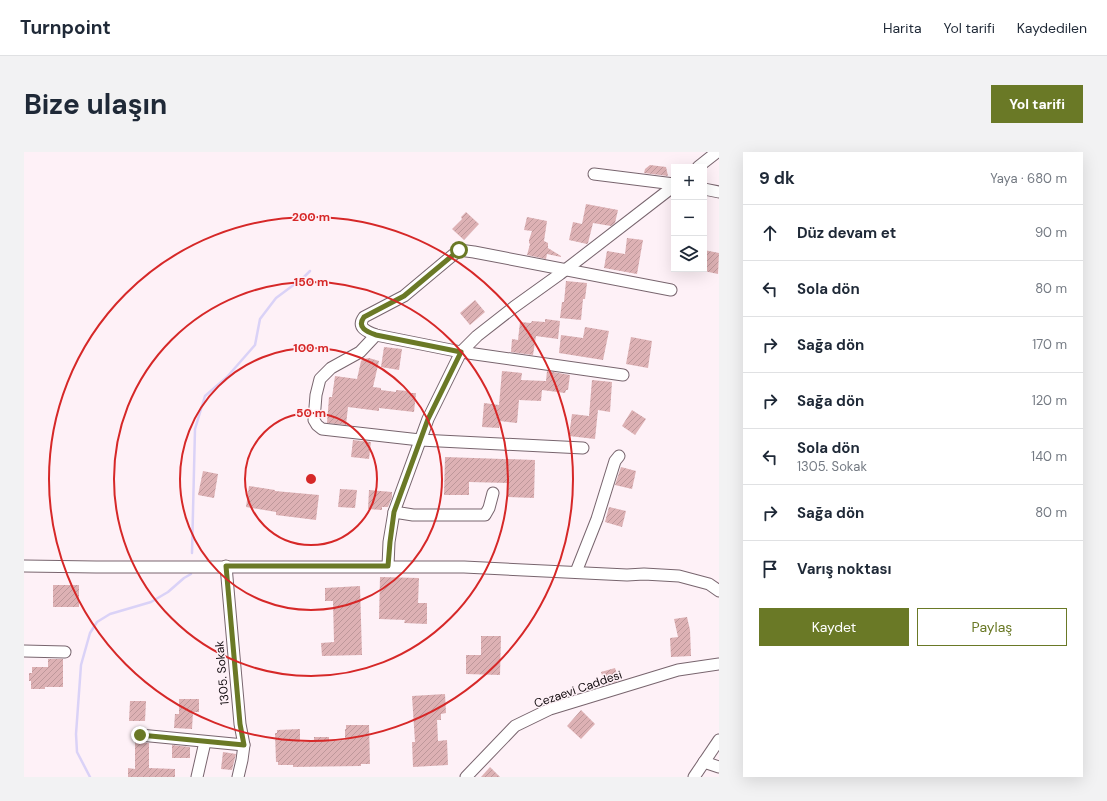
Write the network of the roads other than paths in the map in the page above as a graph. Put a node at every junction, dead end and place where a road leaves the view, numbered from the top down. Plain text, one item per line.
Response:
1 (717, 152) edge
2 (702, 164) edge
3 (594, 174) dead end
4 (671, 185) edge
5 (671, 187) edge
6 (707, 190) edge
7 (719, 192) edge
8 (565, 270) junction
9 (671, 290) dead end
10 (376, 335) junction
11 (461, 352) junction
12 (623, 375) dead end
13 (420, 440) junction
14 (583, 448) dead end
15 (618, 456) dead end
16 (493, 493) dead end
17 (394, 512) junction
18 (24, 566) edge
19 (226, 566) junction
20 (388, 566) junction
21 (576, 572) junction
22 (719, 591) edge
23 (24, 651) edge
24 (65, 652) dead end
25 (719, 664) edge
26 (140, 735) dead end
27 (719, 740) edge
28 (206, 742) junction
29 (244, 745) junction
30 (704, 762) junction
31 (719, 767) edge
32 (197, 777) edge
33 (238, 777) edge
34 (466, 777) edge
35 (694, 777) edge

1 - 2 street
3 - 4 street
5 - 8 street
6 - 7 street
8 - 9 street
8 - 10 street
8 - 11 street
10 - 11 street
10 - 13 street
11 - 12 street
11 - 13 street
13 - 14 street
13 - 17 street
15 - 21 street
16 - 17 street
17 - 20 street
18 - 19 street
19 - 20 street
19 - 29 street, 1305. Sokak
20 - 21 street
21 - 22 street
23 - 24 street
25 - 34 street, Cezaevi Caddesi
26 - 28 street
27 - 30 street
28 - 29 street
28 - 32 street
29 - 33 street, 1305. Sokak
30 - 31 street
30 - 35 street

